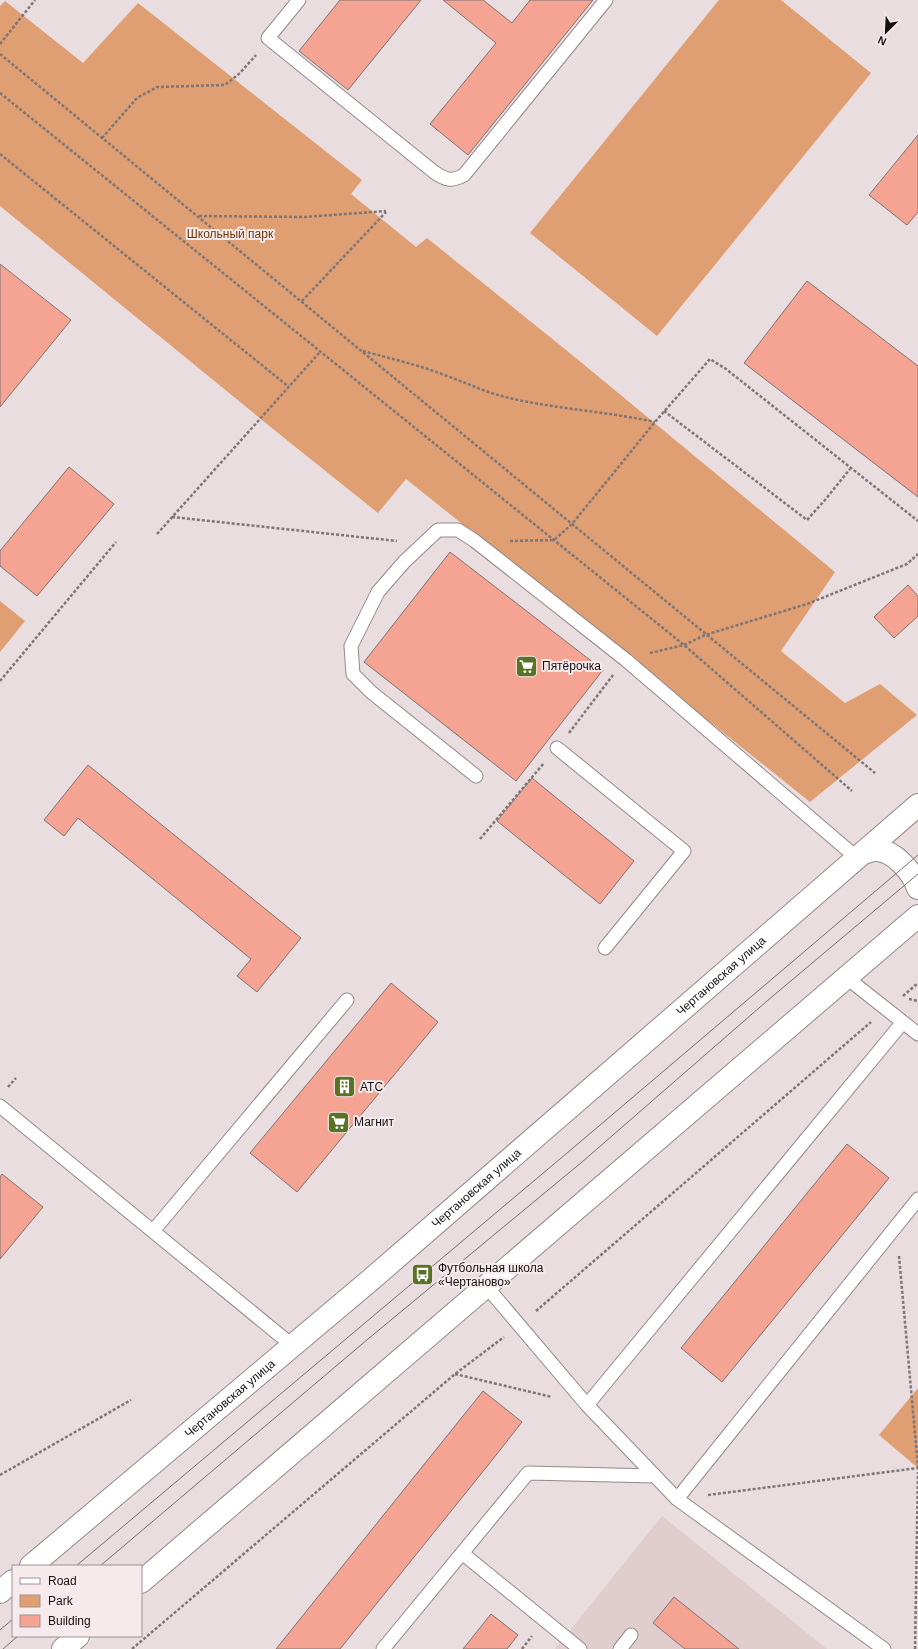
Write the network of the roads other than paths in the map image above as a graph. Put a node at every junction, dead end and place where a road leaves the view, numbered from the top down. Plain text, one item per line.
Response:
1 (299, 0) edge
2 (606, 0) edge
3 (557, 748) road end
4 (476, 776) dead end
5 (918, 805) edge
6 (860, 855) junction
7 (918, 888) edge
8 (918, 898) edge
9 (912, 922) edge
10 (605, 948) dead end
11 (847, 978) junction
12 (347, 1000) dead end
13 (903, 1022) junction
14 (918, 1034) edge
15 (0, 1106) edge
16 (918, 1199) edge
17 (153, 1231) junction
18 (486, 1286) junction
19 (293, 1346) junction
20 (587, 1405) junction
21 (655, 1476) junction
22 (677, 1499) junction
23 (462, 1553) junction
24 (32, 1565) edge
25 (142, 1581) edge
26 (12, 1582) edge
27 (0, 1592) edge
28 (631, 1635) dead end
29 (77, 1637) edge
30 (63, 1649) edge
31 (383, 1649) edge
32 (580, 1649) edge
33 (620, 1649) edge
34 (884, 1649) edge

1 - 2 lane
3 - 10 lane
4 - 6 lane
5 - 6 main road, Чертановская улица
6 - 7 main road
6 - 19 main road, Чертановская улица
8 - 9 main road
9 - 11 main road
11 - 13 lane
11 - 18 main road
12 - 17 lane
13 - 14 lane
13 - 20 lane
15 - 17 lane
16 - 22 lane
17 - 19 lane
18 - 20 lane
18 - 25 main road
19 - 24 main road, Чертановская улица
20 - 21 lane
21 - 22 lane
21 - 23 lane
22 - 34 lane
23 - 31 lane
23 - 32 lane
26 - 27 main road
28 - 33 lane
29 - 30 main road

